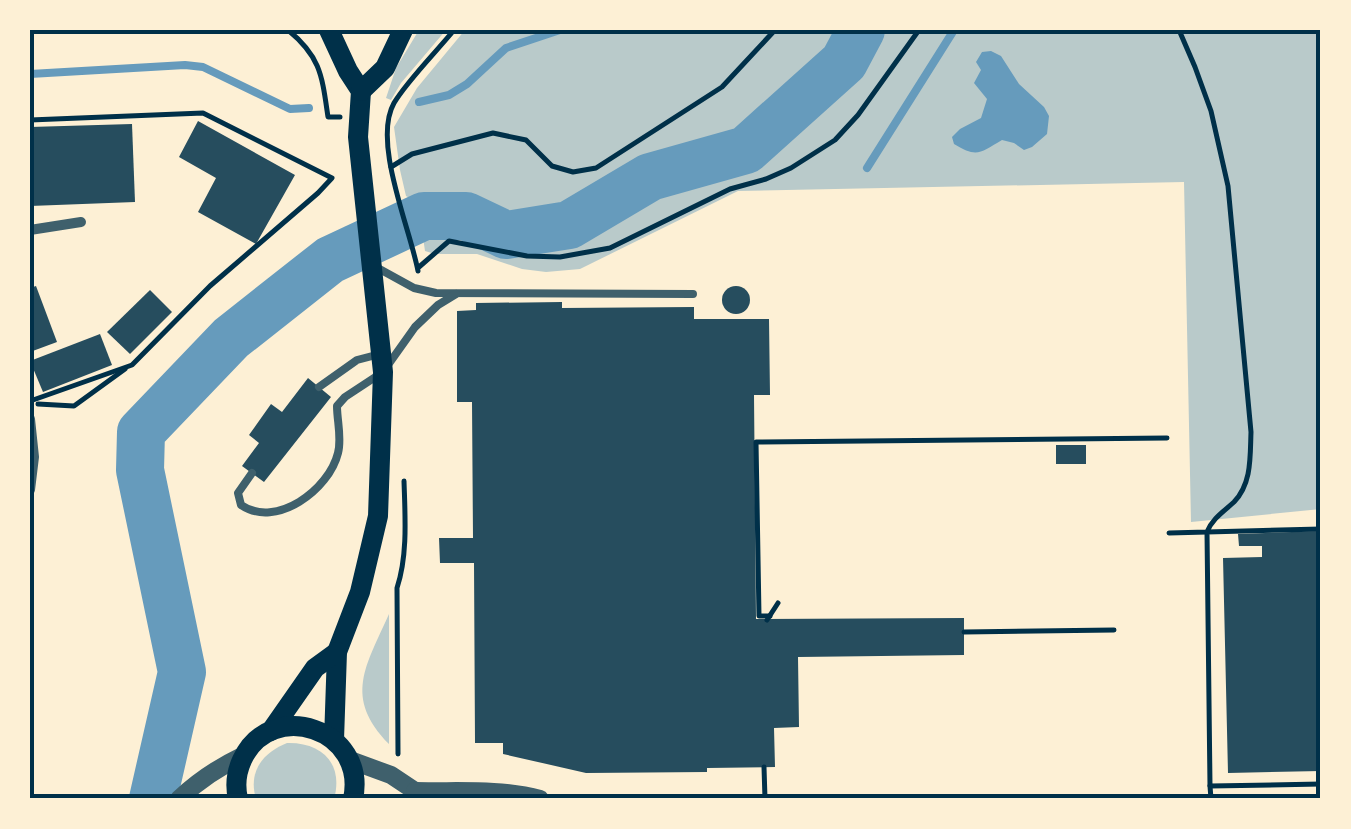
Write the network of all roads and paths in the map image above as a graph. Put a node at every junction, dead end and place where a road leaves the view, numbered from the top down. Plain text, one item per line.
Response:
1 (288, 30) edge
2 (329, 30) edge
3 (403, 30) edge
4 (454, 30) edge
5 (775, 30) edge
6 (919, 30) edge
7 (1179, 30) edge
8 (362, 90) junction
9 (336, 118) dead end
10 (30, 120) edge
11 (391, 166) junction
12 (82, 222) dead end
13 (30, 230) edge
14 (372, 265) junction
15 (456, 294) junction
16 (693, 294) dead end
17 (382, 363) junction
18 (132, 364) junction
19 (319, 387) dead end
20 (30, 402) edge
21 (30, 419) edge
22 (1167, 438) dead end
23 (252, 473) dead end
24 (30, 490) edge
25 (1321, 529) edge
26 (1207, 532) junction
27 (1169, 533) dead end
28 (384, 578) dead end
29 (778, 603) dead end
30 (1114, 630) dead end
31 (964, 632) dead end
32 (337, 652) junction
33 (270, 731) junction
34 (334, 740) junction
35 (244, 755) junction
36 (350, 760) junction
37 (398, 762) dead end
38 (764, 767) dead end
39 (1321, 784) edge
40 (1210, 786) junction
41 (410, 795) edge
42 (438, 795) edge
43 (179, 799) edge
44 (238, 799) edge
45 (354, 799) edge
46 (540, 799) edge
47 (765, 799) edge
48 (1210, 799) edge

1 - 9 path
2 - 8 main road
3 - 8 main road
4 - 11 path
5 - 11 path
6 - 11 path
7 - 26 path
8 - 14 main road
10 - 18 path
12 - 13 street
14 - 15 lane
14 - 17 main road
15 - 16 lane
15 - 17 lane
17 - 19 lane
17 - 23 lane
17 - 32 main road
18 - 20 path
18 - 20 path
21 - 24 street
22 - 29 path
25 - 26 path
26 - 27 path
26 - 40 path
28 - 37 path
30 - 31 path
32 - 33 main road
32 - 34 main road
33 - 34 main road
33 - 35 main road
34 - 36 main road
35 - 43 street
35 - 44 main road
36 - 41 street
36 - 45 main road
38 - 47 path
39 - 40 path
40 - 48 path
41 - 42 street
42 - 46 street

